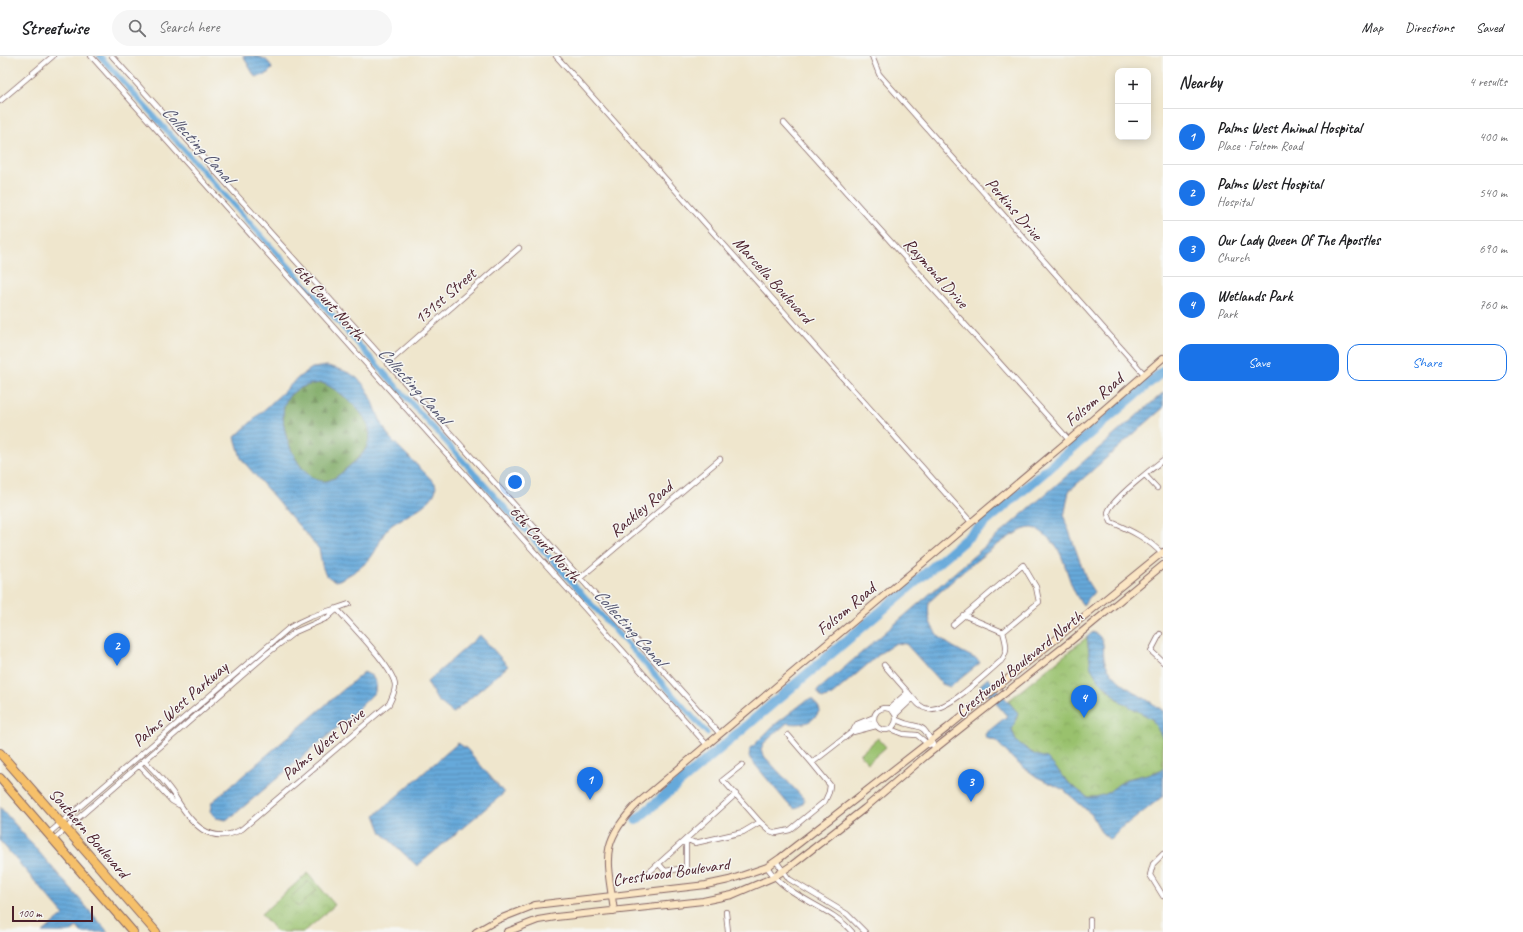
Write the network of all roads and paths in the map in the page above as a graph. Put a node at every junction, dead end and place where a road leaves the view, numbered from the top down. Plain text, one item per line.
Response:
1 (53, 56) edge
2 (91, 56) edge
3 (112, 56) edge
4 (556, 56) edge
5 (872, 56) edge
6 (0, 101) edge
7 (784, 123) dead end
8 (519, 248) dead end
9 (1163, 358) edge
10 (387, 364) junction
11 (1144, 374) junction
12 (1069, 440) junction
13 (720, 459) dead end
14 (1163, 460) edge
15 (1145, 475) junction
16 (1157, 488) dead end
17 (971, 522) junction
18 (1163, 554) edge
19 (1163, 565) edge
20 (579, 579) junction
21 (349, 604) dead end
22 (337, 608) junction
23 (963, 615) junction
24 (953, 625) dead end
25 (1003, 632) junction
26 (1160, 634) dead end
27 (1163, 662) edge
28 (884, 665) dead end
29 (910, 695) junction
30 (893, 711) junction
31 (897, 720) junction
32 (875, 722) junction
33 (948, 728) joint
34 (890, 729) junction
35 (720, 734) junction
36 (788, 735) dead end
37 (929, 742) junction
38 (708, 745) junction
39 (935, 749) junction
40 (0, 753) edge
41 (144, 760) junction
42 (812, 763) junction
43 (139, 765) junction
44 (742, 765) dead end
45 (0, 778) edge
46 (892, 785) joint
47 (736, 794) junction
48 (179, 805) junction
49 (760, 822) junction
50 (63, 826) junction
51 (50, 837) junction
52 (686, 839) junction
53 (1163, 854) edge
54 (776, 861) junction
55 (659, 864) junction
56 (767, 867) junction
57 (783, 872) junction
58 (646, 875) dead end
59 (774, 877) junction
60 (612, 895) junction
61 (1163, 896) edge
62 (614, 912) junction
63 (726, 912) dead end
64 (1090, 920) dead end
65 (133, 932) edge
66 (156, 932) edge
67 (476, 932) edge
68 (507, 932) edge
69 (728, 932) edge
70 (852, 932) edge
71 (865, 932) edge
72 (1090, 932) edge

1 - 6 street
2 - 38 street, 6th Court North
3 - 10 street
4 - 17 street, Marcella Boulevard
5 - 11 street, Perkins Drive
7 - 12 street, Raymond Drive
8 - 10 street, 131st Street
9 - 11 main road, Folsom Road
10 - 20 street
11 - 12 main road, Folsom Road
12 - 17 main road, Folsom Road
13 - 20 street, Rackley Road
14 - 15 street
15 - 16 street
15 - 18 street
17 - 35 main road, Folsom Road
18 - 33 main road, Crestwood Boulevard North
19 - 39 main road, Crestwood Boulevard North
20 - 35 street
21 - 22 street, Palms West Parkway
22 - 41 street, Palms West Parkway
22 - 48 street, Palms West Drive
22 - 50 street, Palms West Parkway
23 - 24 street
23 - 25 street
23 - 25 street
25 - 29 street
26 - 27 street
28 - 29 street
29 - 30 street
29 - 30 street
30 - 31 street
30 - 32 street
31 - 34 street
31 - 37 street
32 - 34 street
32 - 42 street
33 - 37 main road, Crestwood Boulevard
34 - 37 street
35 - 38 main road, Folsom Road
36 - 42 street
37 - 39 street
37 - 54 main road, Crestwood Boulevard
38 - 60 main road, Folsom Road
39 - 46 main road, Crestwood Boulevard North
40 - 50 highway, Southern Boulevard
41 - 43 street, Palms West Parkway
41 - 48 street, Palms West Drive
42 - 49 street
43 - 48 street, Palms West Drive
43 - 50 street, Palms West Parkway
44 - 47 street
45 - 51 highway, Southern Boulevard
46 - 57 main road, Crestwood Boulevard
47 - 49 street
47 - 52 street
49 - 52 street
50 - 51 street, Palms West Parkway
50 - 51 street, Palms West Parkway
50 - 66 highway, Southern Boulevard
51 - 65 highway, Southern Boulevard
52 - 55 street
52 - 55 street
53 - 61 street
54 - 56 main road, Crestwood Boulevard
54 - 57 street
55 - 58 street
56 - 59 street
56 - 60 main road, Crestwood Boulevard
57 - 59 main road, Crestwood Boulevard
57 - 71 street
59 - 62 main road, Crestwood Boulevard
59 - 70 street
60 - 62 main road, Folsom Road
60 - 67 main road, Crestwood Boulevard
62 - 68 main road, Crestwood Boulevard
63 - 69 street
64 - 72 street

